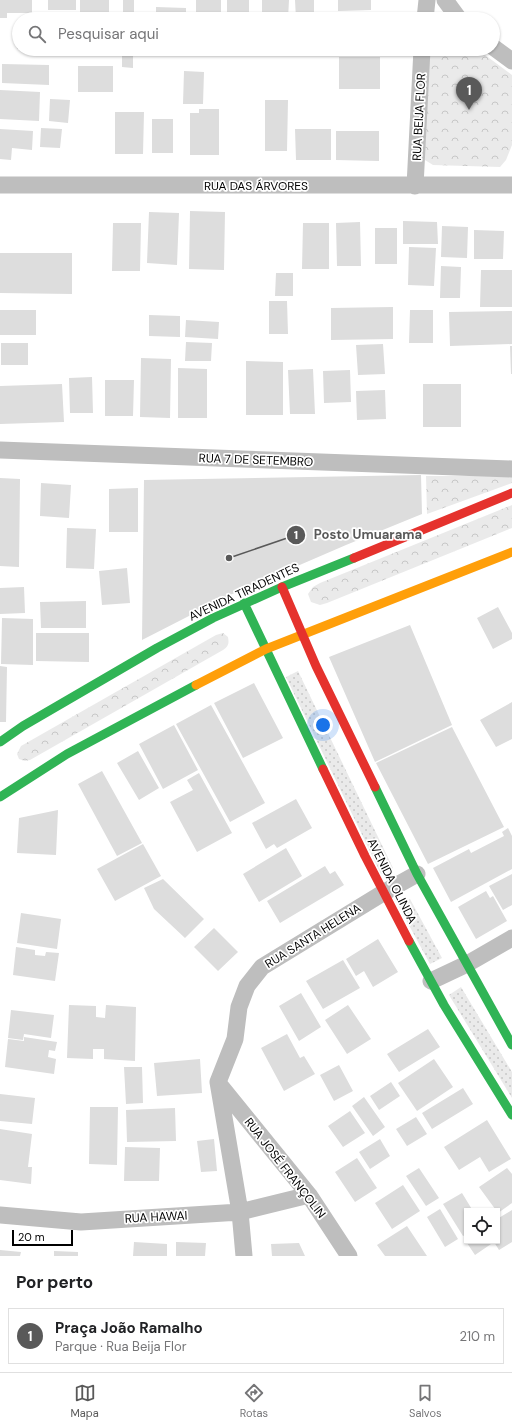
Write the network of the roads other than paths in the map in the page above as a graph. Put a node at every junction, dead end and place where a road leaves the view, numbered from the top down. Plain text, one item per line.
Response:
1 (427, 0) edge
2 (445, 0) edge
3 (426, 12) edge
4 (454, 12) edge
5 (500, 52) edge
6 (422, 56) edge
7 (512, 61) edge
8 (0, 185) edge
9 (512, 185) edge
10 (415, 186) junction
11 (0, 450) edge
12 (512, 469) edge
13 (512, 493) edge
14 (510, 558) edge
15 (282, 587) junction
16 (244, 603) junction
17 (302, 634) junction
18 (266, 649) junction
19 (0, 742) edge
20 (0, 797) edge
21 (417, 874) junction
22 (383, 893) junction
23 (512, 938) edge
24 (467, 964) junction
25 (431, 981) junction
26 (512, 1045) edge
27 (218, 1082) junction
28 (512, 1115) edge
29 (309, 1195) junction
30 (240, 1212) junction
31 (0, 1215) edge
32 (244, 1256) edge
33 (349, 1256) edge

1 - 3 street
2 - 4 street
5 - 7 street
6 - 10 street, RUA BEIJA FLOR
8 - 10 street, RUA DAS ÁRVORES
9 - 10 street, RUA DAS ÁRVORES
11 - 12 street, RUA 7 DE SETEMBRO
13 - 15 main road, AVENIDA TIRADENTES
14 - 17 main road
15 - 16 main road, AVENIDA TIRADENTES
15 - 17 main road
16 - 18 main road, AVENIDA OLINDA
16 - 19 main road, AVENIDA TIRADENTES
17 - 18 main road
17 - 21 main road
18 - 20 main road
18 - 22 main road, AVENIDA OLINDA
21 - 22 street, RUA SANTA HELENA
21 - 24 main road
22 - 25 main road, AVENIDA OLINDA
22 - 27 street, RUA SANTA HELENA
23 - 24 street
24 - 25 street
24 - 26 main road
25 - 28 main road, AVENIDA OLINDA
27 - 29 street, RUA JOSÉ FRANÇOLIN
27 - 30 street
29 - 30 street, RUA HAWAI
29 - 33 street, RUA JOSÉ FRANÇOLIN
30 - 31 street, RUA HAWAI
30 - 32 street

